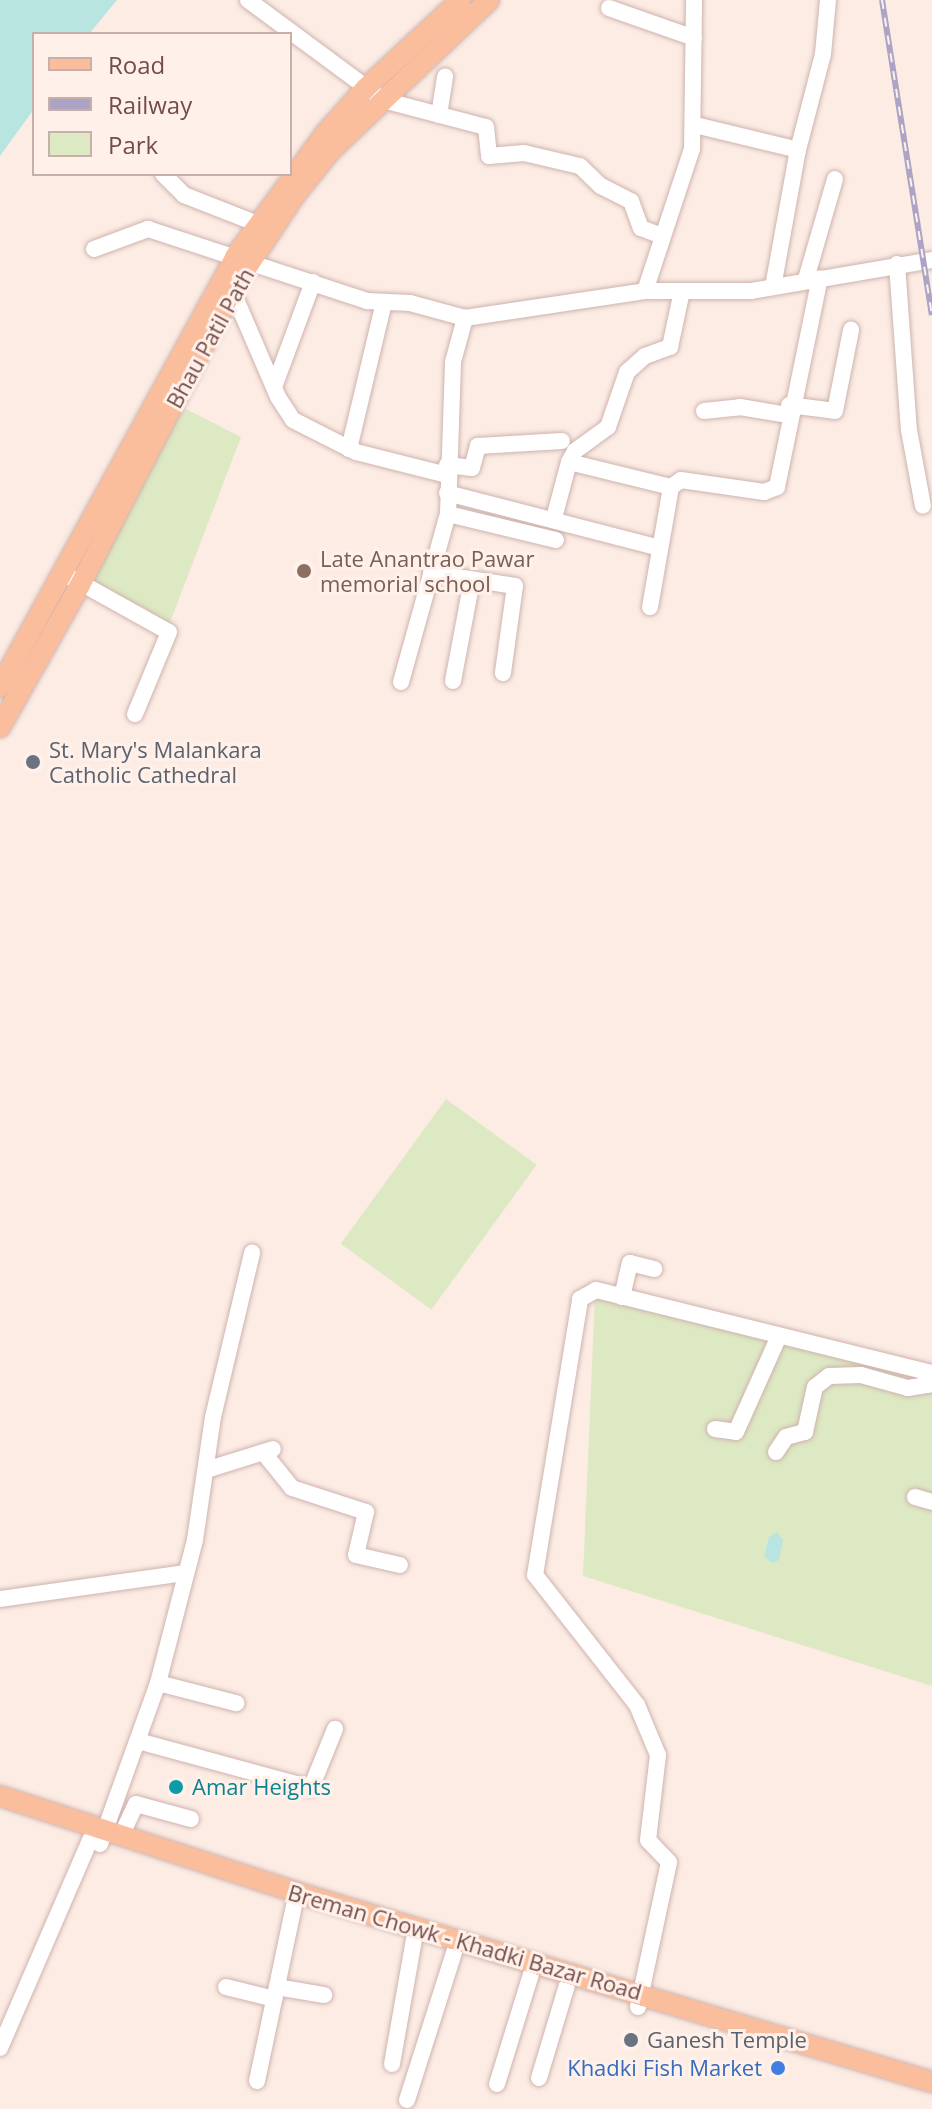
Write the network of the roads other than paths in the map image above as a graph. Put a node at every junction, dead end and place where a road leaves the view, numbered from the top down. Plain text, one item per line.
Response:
1 (248, 0) edge
2 (461, 0) edge
3 (489, 0) edge
4 (694, 0) edge
5 (828, 0) edge
6 (609, 8) dead end
7 (291, 32) edge
8 (292, 33) edge
9 (694, 38) junction
10 (445, 76) dead end
11 (374, 94) junction
12 (439, 115) junction
13 (695, 125) junction
14 (798, 150) junction
15 (165, 176) edge
16 (835, 179) dead end
17 (258, 224) junction
18 (662, 236) junction
19 (94, 249) dead end
20 (243, 260) junction
21 (932, 260) edge
22 (897, 264) junction
23 (813, 278) junction
24 (313, 282) junction
25 (773, 287) junction
26 (232, 290) junction
27 (645, 291) junction
28 (682, 291) junction
29 (384, 302) junction
30 (465, 318) junction
31 (851, 330) dead end
32 (274, 387) junction
33 (789, 410) junction
34 (704, 411) dead end
35 (562, 441) dead end
36 (349, 449) junction
37 (569, 462) junction
38 (447, 470) junction
39 (671, 487) junction
40 (447, 493) junction
41 (923, 506) dead end
42 (448, 514) junction
43 (554, 518) junction
44 (556, 540) dead end
45 (660, 548) junction
46 (431, 573) junction
47 (73, 578) junction
48 (472, 580) junction
49 (650, 607) dead end
50 (503, 673) dead end
51 (453, 681) dead end
52 (401, 682) dead end
53 (0, 687) edge
54 (135, 714) dead end
55 (0, 727) edge
56 (252, 1253) dead end
57 (654, 1269) dead end
58 (622, 1297) junction
59 (779, 1336) junction
60 (932, 1376) edge
61 (715, 1429) dead end
62 (776, 1452) dead end
63 (206, 1470) junction
64 (915, 1497) dead end
65 (932, 1502) edge
66 (400, 1565) dead end
67 (185, 1573) junction
68 (0, 1599) edge
69 (158, 1683) junction
70 (236, 1703) dead end
71 (335, 1729) dead end
72 (138, 1741) junction
73 (0, 1796) edge
74 (0, 1811) edge
75 (191, 1819) dead end
76 (104, 1837) junction
77 (294, 1906) junction
78 (414, 1939) junction
79 (442, 1943) junction
80 (531, 1974) junction
81 (567, 1985) junction
82 (226, 1987) dead end
83 (276, 1993) junction
84 (324, 1995) dead end
85 (639, 2000) junction
86 (0, 2048) edge
87 (392, 2064) dead end
88 (539, 2078) dead end
89 (257, 2081) dead end
90 (932, 2082) edge
91 (497, 2084) dead end
92 (932, 2095) edge
93 (407, 2100) dead end

1 - 7 street
2 - 11 main road, Bhau Patil Path
3 - 11 main road, Bhau Patil Path
4 - 9 street
5 - 14 street
6 - 9 street
8 - 11 street
9 - 13 street
10 - 12 street
11 - 12 street
11 - 17 main road, Bhau Patil Path
11 - 20 main road, Bhau Patil Path
12 - 18 street
13 - 14 street
13 - 18 street
14 - 25 street
15 - 17 street
16 - 23 street
17 - 20 main road, Bhau Patil Path
18 - 27 street
19 - 20 street
20 - 24 street
20 - 26 main road, Bhau Patil Path
20 - 47 main road, Bhau Patil Path
21 - 22 street
22 - 23 street
22 - 41 street
23 - 25 street
23 - 33 street
24 - 29 street
24 - 32 street
25 - 28 street
26 - 32 street
26 - 47 main road, Bhau Patil Path
27 - 28 street
27 - 30 street
28 - 37 street
29 - 30 street
29 - 36 street
30 - 38 street
31 - 33 street
32 - 36 street
33 - 34 street
33 - 39 street
35 - 38 street
36 - 38 street
37 - 39 street
37 - 43 street
38 - 40 street
39 - 45 street
40 - 42 street
40 - 43 street
42 - 44 street
42 - 46 street
43 - 45 street
45 - 49 street
46 - 48 street
46 - 52 street
47 - 53 main road, Bhau Patil Path
47 - 54 street
47 - 55 main road, Bhau Patil Path
48 - 50 street
48 - 51 street
56 - 63 street
57 - 58 street
58 - 59 street
58 - 85 street
59 - 60 street
59 - 61 street
60 - 62 street
63 - 66 street
63 - 67 street
64 - 65 street
67 - 68 street
67 - 69 street
69 - 70 street
69 - 72 street
71 - 72 street
72 - 76 street
73 - 76 main road, Breman Chowk - Khadki Bazar Road
74 - 76 main road, Breman Chowk - Khadki Bazar Road
75 - 76 street
76 - 77 main road, Breman Chowk - Khadki Bazar Road
76 - 79 main road, Breman Chowk - Khadki Bazar Road
76 - 86 street
77 - 78 main road, Breman Chowk - Khadki Bazar Road
77 - 83 street
78 - 79 main road, Breman Chowk - Khadki Bazar Road
78 - 87 street
79 - 80 main road, Breman Chowk - Khadki Bazar Road
79 - 85 main road, Breman Chowk - Khadki Bazar Road
79 - 93 street
80 - 81 main road, Breman Chowk - Khadki Bazar Road
80 - 91 street
81 - 85 main road, Breman Chowk - Khadki Bazar Road
81 - 88 street
82 - 83 street
83 - 84 street
83 - 89 street
85 - 90 main road, Breman Chowk - Khadki Bazar Road
85 - 92 main road, Breman Chowk - Khadki Bazar Road

